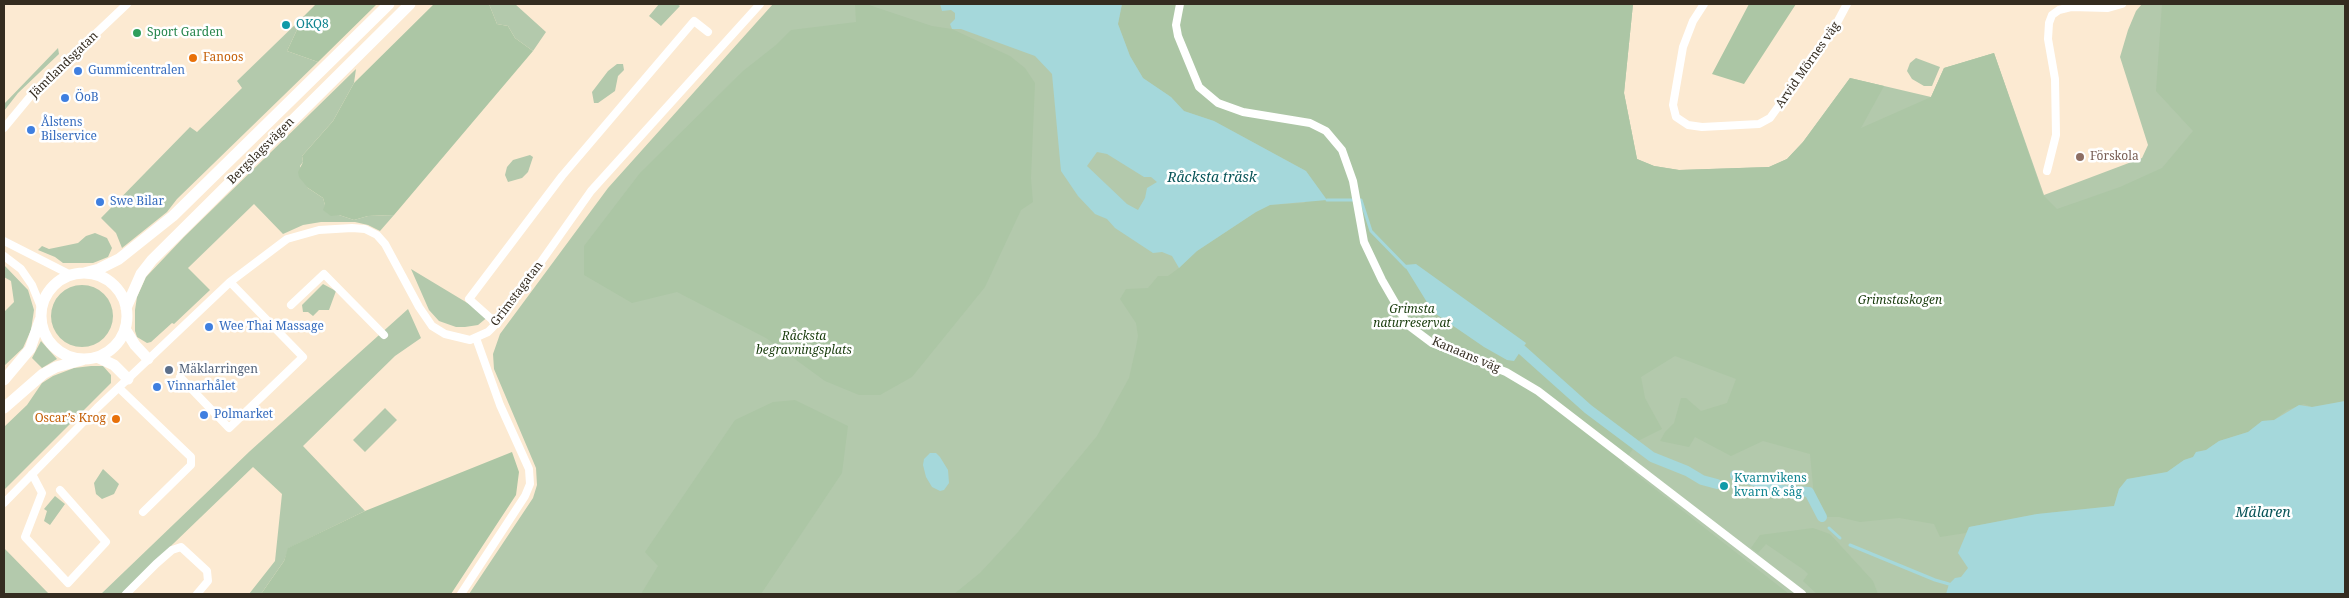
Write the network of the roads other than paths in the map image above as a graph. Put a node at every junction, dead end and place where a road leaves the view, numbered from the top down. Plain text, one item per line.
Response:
1 (127, 4) edge
2 (389, 4) edge
3 (410, 4) edge
4 (760, 4) edge
5 (1180, 4) edge
6 (1704, 4) edge
7 (1847, 4) edge
8 (2122, 4) edge
9 (708, 32) dead end
10 (4, 128) edge
11 (2047, 171) dead end
12 (4, 242) edge
13 (4, 256) edge
14 (84, 273) junction
15 (71, 275) junction
16 (230, 282) junction
17 (291, 305) dead end
18 (126, 308) junction
19 (41, 313) junction
20 (496, 324) junction
21 (125, 329) junction
22 (384, 335) dead end
23 (476, 338) junction
24 (92, 358) junction
25 (148, 360) junction
26 (180, 377) dead end
27 (128, 379) junction
28 (4, 380) edge
29 (119, 388) junction
30 (4, 408) edge
31 (32, 474) junction
32 (60, 490) dead end
33 (4, 503) edge
34 (143, 512) dead end
35 (126, 594) edge
36 (197, 594) edge
37 (461, 594) edge
38 (1802, 594) edge

1 - 10 street, Jämtlandsgatan
2 - 14 main road, Bergslagsvägen
3 - 18 main road, Bergslagsvägen
4 - 20 street, Grimstagatan
5 - 38 street, Kanaans väg
6 - 7 street, Arvid Mörnes väg
8 - 11 street
9 - 20 street
12 - 15 street
13 - 19 street
14 - 15 main road
14 - 18 main road
15 - 19 main road
16 - 23 street
16 - 25 street
16 - 26 street
17 - 22 street
18 - 21 main road
19 - 24 main road
19 - 28 main road
20 - 23 street, Grimstagatan
21 - 24 main road
21 - 25 main road
23 - 37 street
24 - 27 main road
24 - 30 main road
25 - 27 street
27 - 29 street
29 - 31 street
29 - 34 street
31 - 32 street
31 - 33 street
35 - 36 street

